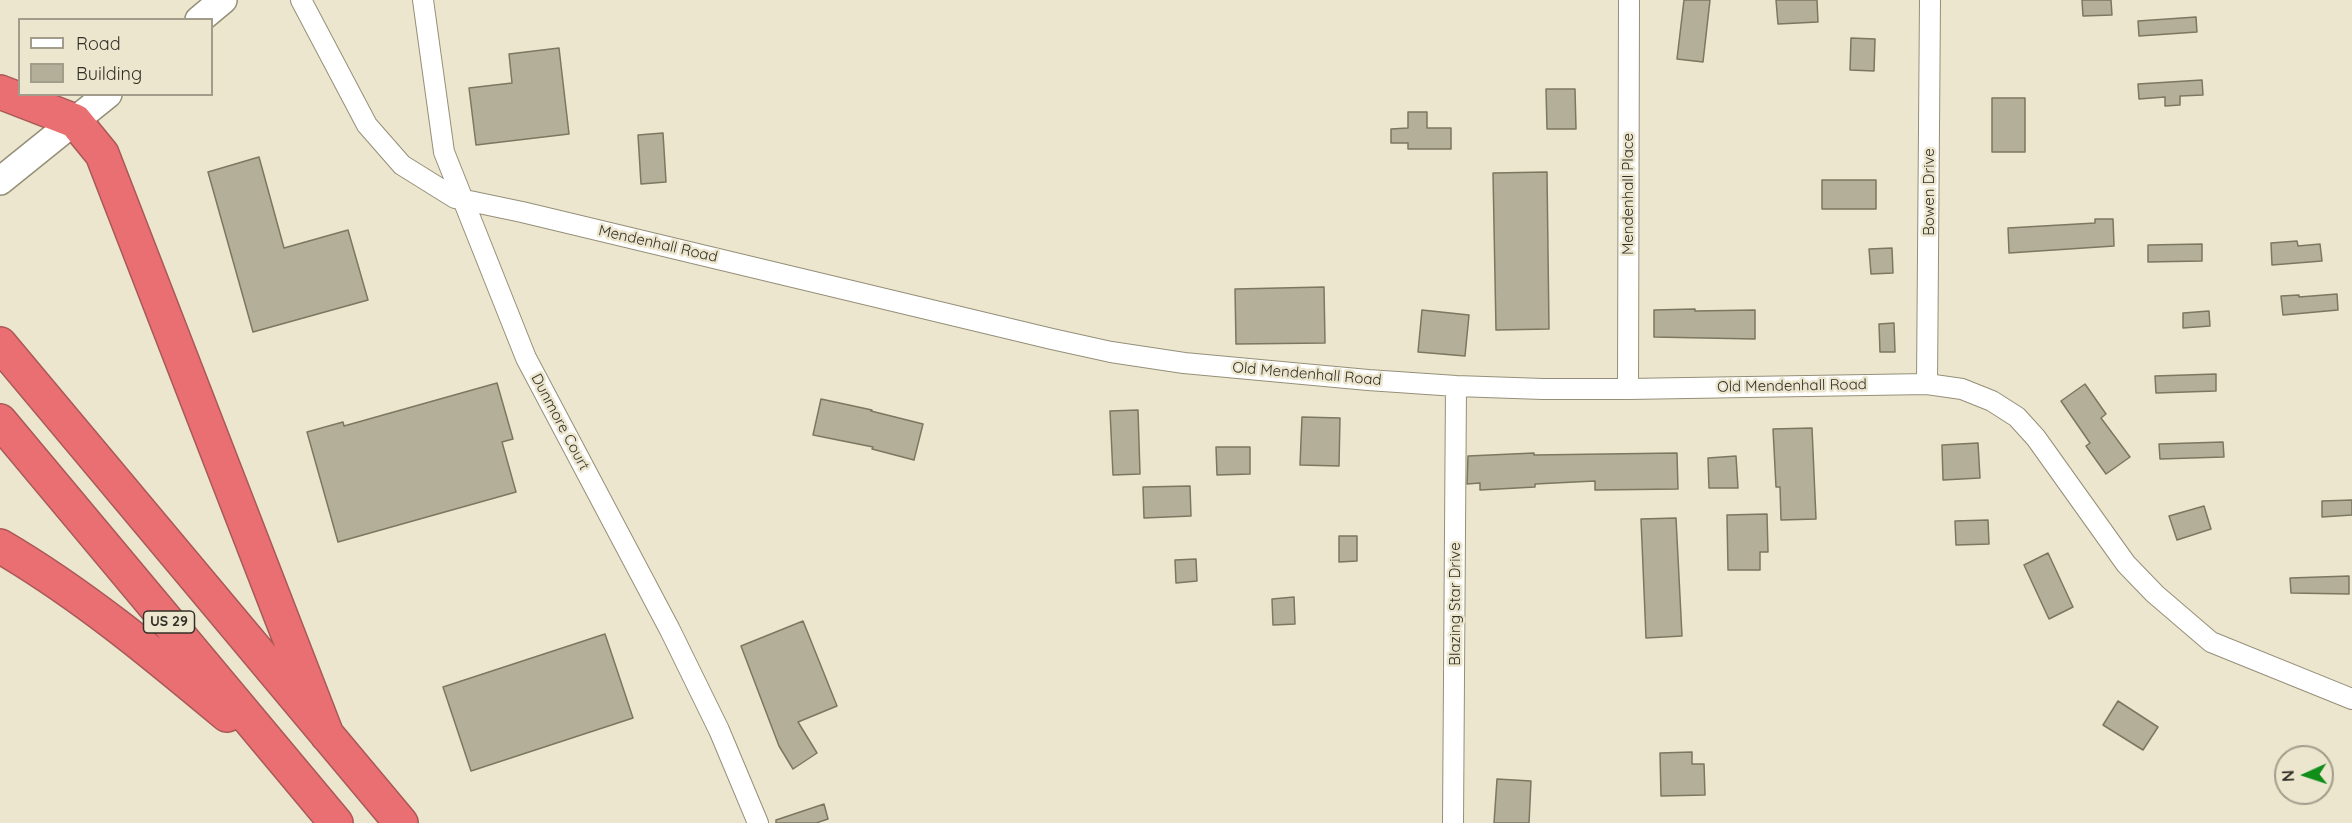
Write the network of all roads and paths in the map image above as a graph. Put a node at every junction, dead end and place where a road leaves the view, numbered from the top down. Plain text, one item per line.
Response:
1 (223, 0) edge
2 (301, 0) edge
3 (423, 0) edge
4 (1629, 0) edge
5 (1930, 0) edge
6 (201, 18) edge
7 (0, 92) edge
8 (106, 96) edge
9 (75, 121) junction
10 (0, 181) edge
11 (463, 200) junction
12 (0, 344) edge
13 (1111, 352) joint
14 (1927, 384) junction
15 (1456, 386) junction
16 (1628, 389) junction
17 (0, 422) edge
18 (0, 546) edge
19 (2352, 699) edge
20 (327, 735) junction
21 (296, 774) junction
22 (336, 823) edge
23 (401, 823) edge
24 (758, 823) edge
25 (1452, 823) edge

1 - 6 main road
2 - 11 street, Mendenhall Road
3 - 11 street, Dunmore Court
4 - 16 street, Mendenhall Place
5 - 14 street, Bowen Drive
7 - 9 highway
8 - 9 main road
9 - 10 main road
9 - 20 highway
11 - 13 street, Mendenhall Road
11 - 24 street, Dunmore Court
12 - 20 highway, US 29
13 - 15 street, Old Mendenhall Road
14 - 16 street, Old Mendenhall Road
14 - 19 street, Old Mendenhall Road
15 - 16 street, Old Mendenhall Road
15 - 25 street, Blazing Star Drive
17 - 21 highway, US 29
18 - 21 highway
20 - 23 highway, US 29
21 - 22 highway, US 29

